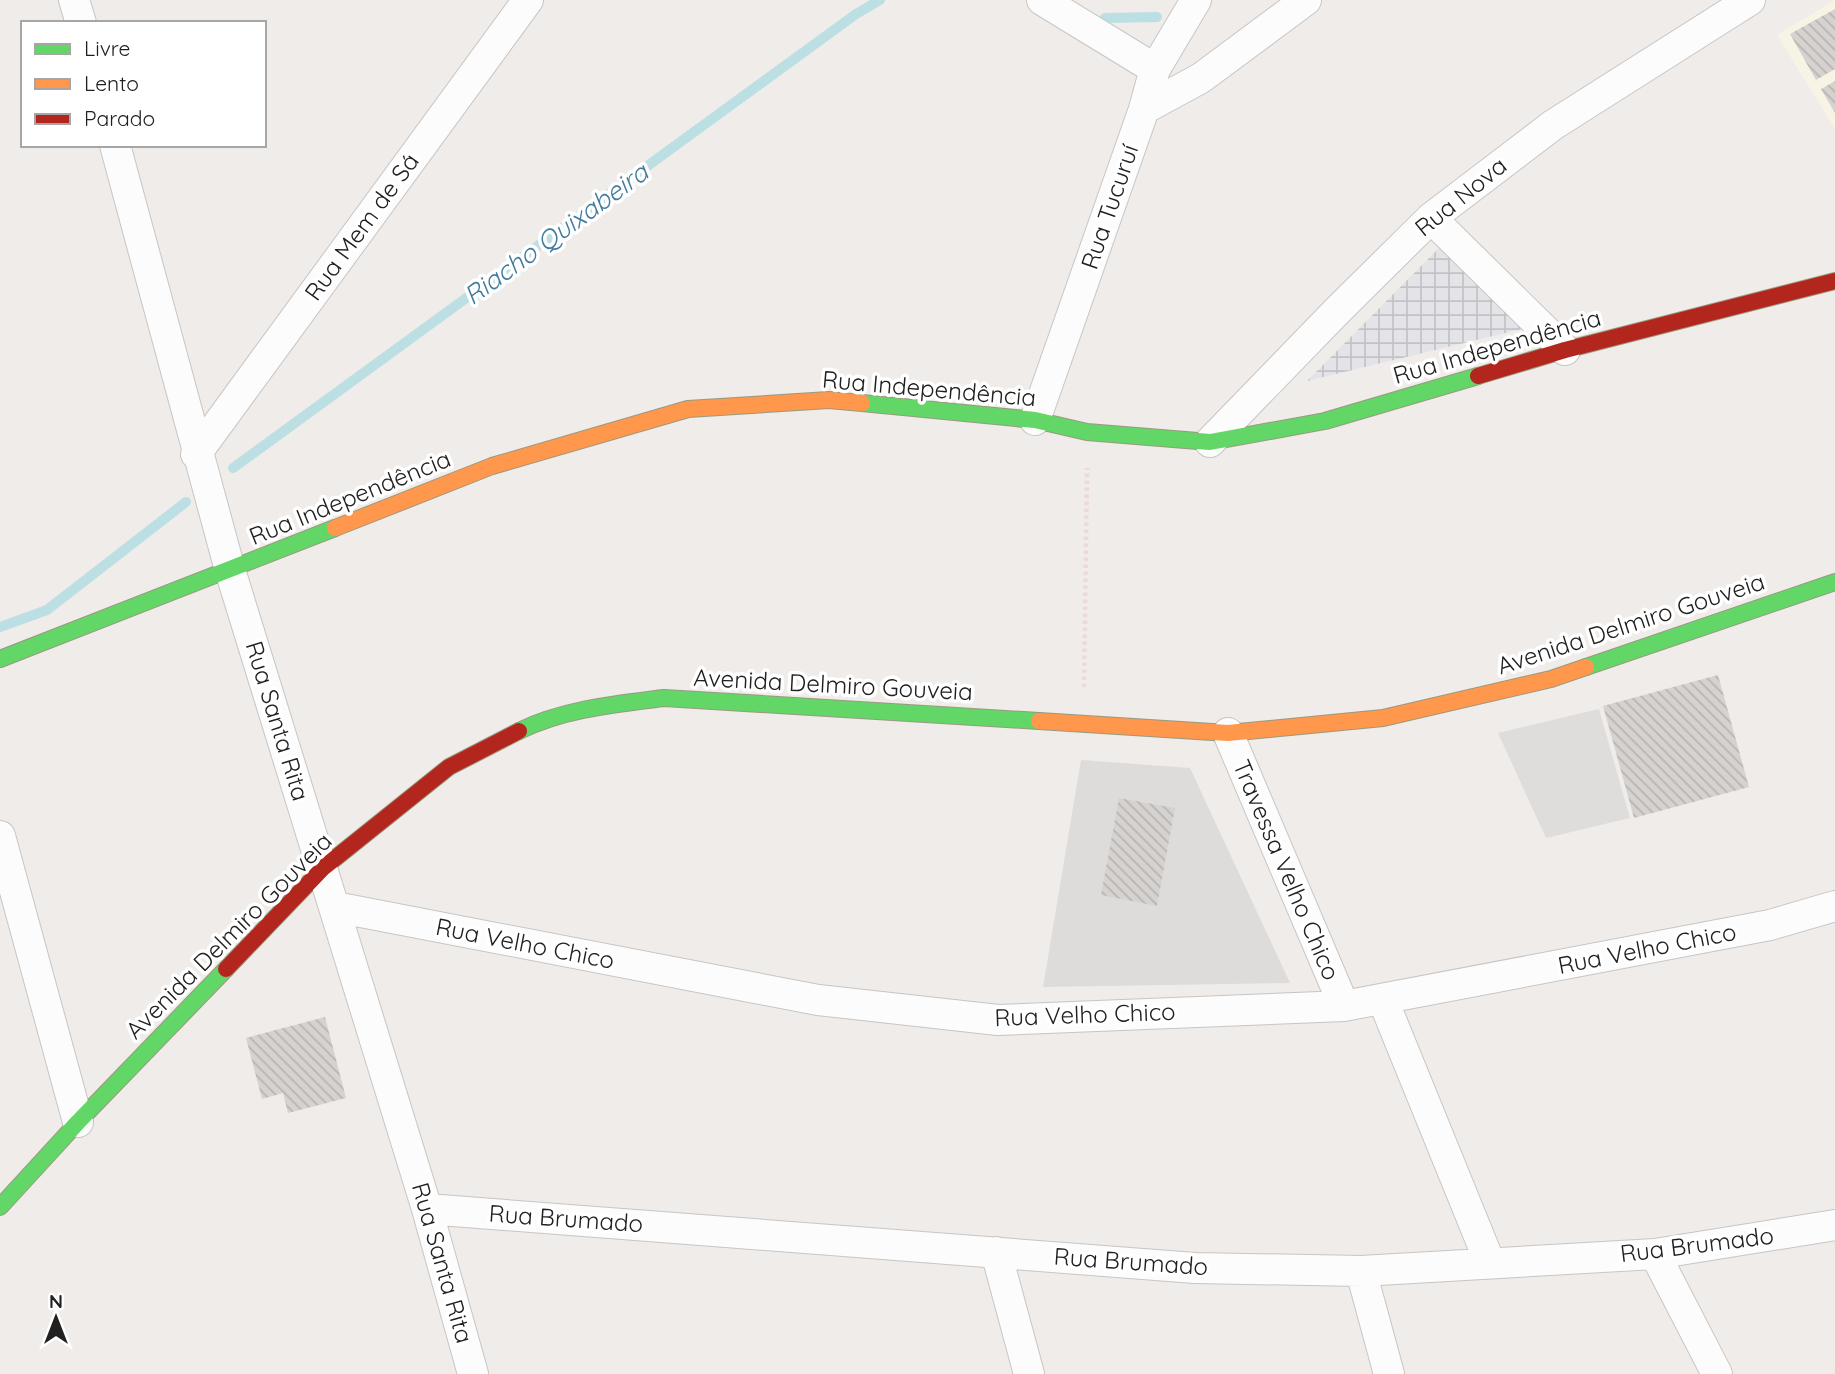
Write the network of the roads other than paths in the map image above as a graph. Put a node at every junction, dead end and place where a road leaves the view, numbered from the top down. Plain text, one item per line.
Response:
1 (74, 0) edge
2 (528, 0) edge
3 (1042, 0) edge
4 (1196, 0) edge
5 (1307, 0) edge
6 (1750, 0) edge
7 (80, 21) edge
8 (1155, 69) junction
9 (1144, 109) junction
10 (116, 147) edge
11 (1431, 218) junction
12 (1835, 281) edge
13 (1565, 350) junction
14 (1035, 419) junction
15 (1210, 442) junction
16 (196, 454) junction
17 (230, 570) junction
18 (1835, 583) edge
19 (0, 659) edge
20 (1228, 733) junction
21 (0, 836) edge
22 (323, 868) junction
23 (1835, 906) edge
24 (335, 907) junction
25 (1383, 1000) junction
26 (1344, 1006) junction
27 (78, 1122) junction
28 (0, 1207) edge
29 (427, 1209) junction
30 (1835, 1225) edge
31 (996, 1252) junction
32 (1655, 1254) junction
33 (1490, 1263) junction
34 (1361, 1271) junction
35 (473, 1374) edge
36 (1029, 1374) edge
37 (1389, 1374) edge
38 (1717, 1374) edge

1 - 7 street
2 - 16 street, Rua Mem de Sá
3 - 8 street
4 - 8 street, Rua Tucuruí
5 - 9 street
6 - 11 street, Rua Nova
8 - 9 street, Rua Tucuruí
9 - 14 street, Rua Tucuruí
10 - 16 street, Rua Santa Rita
11 - 13 street
11 - 15 street, Rua Nova
12 - 13 street, Rua Independência
13 - 15 street, Rua Independência
14 - 15 street, Rua Independência
14 - 17 street, Rua Independência
16 - 17 street, Rua Santa Rita
17 - 19 street, Rua Independência
17 - 22 street, Rua Santa Rita
18 - 20 street, Avenida Delmiro Gouveia
20 - 22 street, Avenida Delmiro Gouveia
20 - 26 street, Travessa Velho Chico
21 - 27 street
22 - 24 street, Rua Santa Rita
22 - 27 street, Avenida Delmiro Gouveia
23 - 25 street, Rua Velho Chico
24 - 26 street, Rua Velho Chico
24 - 29 street, Rua Santa Rita
25 - 26 street, Rua Velho Chico
25 - 33 street
27 - 28 street, Avenida Delmiro Gouveia
29 - 31 street, Rua Brumado
29 - 35 street, Rua Santa Rita
30 - 32 street, Rua Brumado
31 - 34 street, Rua Brumado
31 - 36 street
32 - 33 street, Rua Brumado
32 - 38 street
33 - 34 street, Rua Brumado
34 - 37 street

